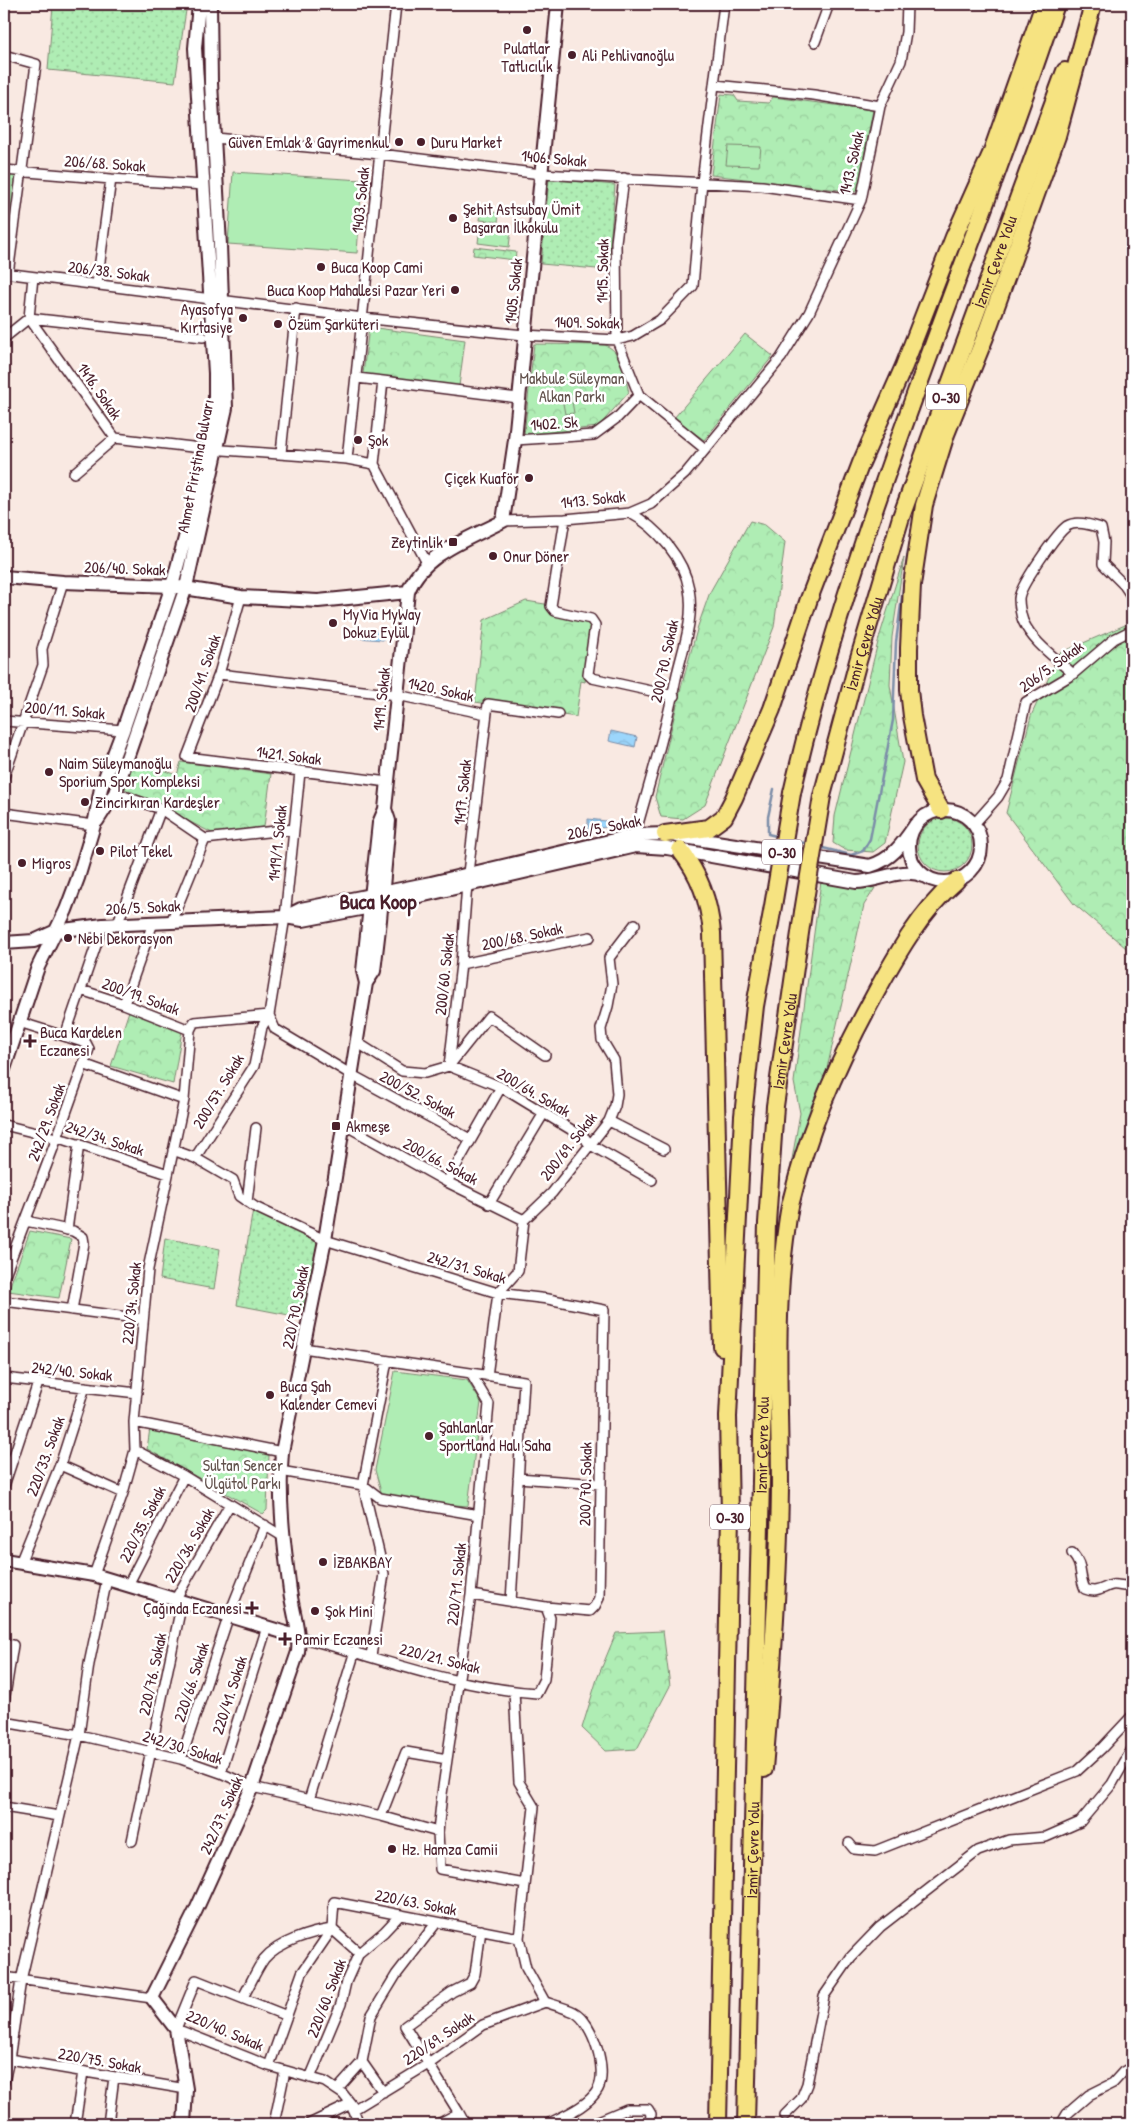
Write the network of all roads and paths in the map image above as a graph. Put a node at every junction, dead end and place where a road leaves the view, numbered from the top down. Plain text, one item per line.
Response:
1 (199, 4) edge
2 (210, 4) edge
3 (396, 4) edge
4 (558, 4) edge
5 (724, 4) edge
6 (829, 4) edge
7 (907, 4) edge
8 (1044, 4) edge
9 (1056, 4) edge
10 (1088, 4) edge
11 (1093, 4) edge
12 (815, 42) dead end
13 (4, 54) edge
14 (715, 85) junction
15 (880, 106) junction
16 (215, 138) junction
17 (380, 154) junction
18 (4, 170) edge
19 (21, 172) junction
20 (541, 174) junction
21 (624, 178) junction
22 (111, 180) junction
23 (702, 182) junction
24 (204, 185) junction
25 (861, 200) junction
26 (6, 274) edge
27 (33, 277) junction
28 (97, 284) junction
29 (216, 300) junction
30 (296, 308) junction
31 (29, 318) junction
32 (363, 318) junction
33 (524, 335) junction
34 (203, 337) dead end
35 (4, 338) edge
36 (617, 340) junction
37 (357, 378) junction
38 (383, 380) junction
39 (639, 395) junction
40 (518, 398) junction
41 (115, 438) junction
42 (514, 440) junction
43 (704, 449) junction
44 (213, 450) junction
45 (281, 453) junction
46 (347, 459) junction
47 (374, 464) junction
48 (74, 473) dead end
49 (630, 513) junction
50 (565, 519) junction
51 (503, 521) junction
52 (427, 563) junction
53 (4, 578) edge
54 (63, 582) junction
55 (172, 586) junction
56 (186, 587) junction
57 (408, 592) junction
58 (242, 597) junction
59 (1132, 597) edge
60 (1132, 630) edge
61 (219, 674) junction
62 (1073, 674) junction
63 (397, 695) junction
64 (674, 696) junction
65 (486, 714) junction
66 (558, 714) dead end
67 (4, 721) edge
68 (24, 722) junction
69 (123, 730) junction
70 (187, 757) joint
71 (300, 772) junction
72 (4, 777) edge
73 (388, 782) junction
74 (116, 792) junction
75 (160, 809) junction
76 (941, 810) junction
77 (4, 813) edge
78 (916, 824) junction
79 (974, 824) junction
80 (94, 825) junction
81 (293, 829) junction
82 (665, 834) junction
83 (636, 835) junction
84 (205, 839) junction
85 (680, 850) junction
86 (924, 876) junction
87 (468, 879) junction
88 (956, 881) junction
89 (377, 900) junction
90 (285, 917) junction
91 (171, 922) junction
92 (153, 923) junction
93 (635, 924) dead end
94 (103, 925) junction
95 (117, 925) junction
96 (56, 931) junction
97 (590, 937) dead end
98 (4, 943) edge
99 (461, 964) junction
100 (81, 990) junction
101 (124, 1004) junction
102 (269, 1015) junction
103 (19, 1022) junction
104 (190, 1030) junction
105 (65, 1036) junction
106 (358, 1043) junction
107 (545, 1055) dead end
108 (83, 1064) junction
109 (449, 1066) junction
110 (4, 1069) edge
111 (352, 1075) junction
112 (501, 1087) junction
113 (184, 1100) junction
114 (544, 1113) junction
115 (609, 1121) junction
116 (4, 1125) edge
117 (344, 1125) junction
118 (256, 1128) dead end
119 (57, 1138) junction
120 (470, 1139) junction
121 (79, 1144) junction
122 (589, 1144) junction
123 (664, 1149) dead end
124 (173, 1150) junction
125 (195, 1158) junction
126 (168, 1174) junction
127 (652, 1180) dead end
128 (447, 1182) junction
129 (247, 1202) junction
130 (489, 1204) junction
131 (524, 1220) junction
132 (26, 1221) junction
133 (68, 1230) junction
134 (325, 1240) junction
135 (4, 1277) edge
136 (498, 1293) junction
137 (4, 1301) edge
138 (72, 1310) junction
139 (604, 1310) joint
140 (143, 1319) junction
141 (303, 1348) junction
142 (387, 1360) junction
143 (471, 1374) junction
144 (487, 1376) junction
145 (4, 1378) edge
146 (38, 1383) junction
147 (86, 1387) junction
148 (137, 1393) junction
149 (728, 1417) junction
150 (134, 1422) junction
151 (135, 1450) junction
152 (282, 1452) junction
153 (60, 1465) junction
154 (280, 1471) junction
155 (184, 1476) junction
156 (518, 1478) junction
157 (600, 1484) junction
158 (363, 1485) junction
159 (4, 1486) edge
160 (124, 1493) junction
161 (230, 1504) junction
162 (479, 1515) junction
163 (265, 1525) junction
164 (282, 1536) junction
165 (1072, 1553) dead end
166 (4, 1560) edge
167 (20, 1563) junction
168 (94, 1575) junction
169 (107, 1578) junction
170 (1132, 1584) edge
171 (128, 1585) junction
172 (471, 1595) junction
173 (178, 1601) junction
174 (511, 1602) junction
175 (546, 1607) junction
176 (229, 1615) junction
177 (267, 1627) junction
178 (300, 1637) junction
179 (4, 1644) edge
180 (355, 1651) junction
181 (371, 1656) junction
182 (457, 1681) junction
183 (514, 1691) junction
184 (4, 1702) edge
185 (1132, 1716) edge
186 (4, 1722) edge
187 (79, 1735) junction
188 (1132, 1749) edge
189 (151, 1752) junction
190 (181, 1759) junction
191 (446, 1759) junction
192 (220, 1773) junction
193 (252, 1787) junction
194 (309, 1800) junction
195 (4, 1807) edge
196 (59, 1816) junction
197 (380, 1816) junction
198 (438, 1832) junction
199 (132, 1841) dead end
200 (849, 1843) dead end
201 (525, 1884) junction
202 (400, 1915) junction
203 (437, 1922) junction
204 (750, 1923) junction
205 (332, 1929) junction
206 (481, 1930) junction
207 (519, 1938) junction
208 (359, 1953) junction
209 (4, 1977) edge
210 (21, 1980) junction
211 (243, 1997) junction
212 (152, 1998) junction
213 (545, 2002) junction
214 (287, 2016) junction
215 (176, 2029) junction
216 (10, 2059) junction
217 (362, 2062) junction
218 (430, 2063) junction
219 (268, 2066) junction
220 (1132, 2067) edge
221 (285, 2071) junction
222 (83, 2072) junction
223 (114, 2077) junction
224 (310, 2078) junction
225 (4, 2082) edge
226 (186, 2089) junction
227 (337, 2090) junction
228 (383, 2092) junction
229 (352, 2107) junction
230 (459, 2112) junction
231 (785, 2115) dead end
232 (75, 2124) edge
233 (108, 2124) edge
234 (184, 2124) edge
235 (274, 2124) edge
236 (309, 2124) edge
237 (359, 2124) edge
238 (438, 2124) edge
239 (465, 2124) edge
240 (548, 2124) edge
241 (591, 2124) edge
242 (650, 2124) edge
243 (718, 2124) edge
244 (746, 2124) edge
245 (1061, 2124) edge

1 - 24 main road, Ahmet Piriştina Bulvarı
2 - 16 main road, Ahmet Piriştina Bulvarı
3 - 17 street, 1403. Sokak
4 - 20 main road, 1405. Sokak
5 - 14 street, 1409. Sokak
6 - 12 street
7 - 15 street, 1413. Sokak
8 - 82 highway
9 - 149 highway, İzmir Çevre Yolu / O-30, bridge
10 - 204 highway, İzmir Çevre Yolu / O-30, bridge
11 - 76 highway
13 - 19 street
14 - 15 street
14 - 23 street, 1409. Sokak
15 - 25 street, 1413. Sokak
16 - 17 street, 1406. Sokak
16 - 29 main road, Ahmet Piriştina Bulvarı
17 - 20 street, 1406. Sokak
17 - 32 street, 1403. Sokak
18 - 19 street, 206/68. Sokak
19 - 22 street, 206/68. Sokak
19 - 26 street
20 - 21 street, 1406. Sokak
20 - 33 main road, 1405. Sokak
21 - 23 street, 1406. Sokak
21 - 36 street, 1415. Sokak
22 - 24 street, 206/68. Sokak
22 - 28 street
23 - 25 street, 1406. Sokak
23 - 36 street, 1409. Sokak
24 - 29 main road, Ahmet Piriştina Bulvarı
25 - 43 street, 1413. Sokak
26 - 27 street, 206/38. Sokak
27 - 28 street, 206/38. Sokak
27 - 31 street
28 - 29 street, 206/38. Sokak
29 - 30 street, 1409. Sokak
29 - 44 main road, Ahmet Piriştina Bulvarı
30 - 32 street, 1409. Sokak
30 - 45 street
31 - 34 street
31 - 35 street
31 - 41 street, 1416. Sokak
32 - 33 street, 1409. Sokak
32 - 37 street, 1403. Sokak
33 - 36 street, 1409. Sokak
33 - 40 main road, 1405. Sokak
36 - 39 street, 1415. Sokak
37 - 38 street
37 - 46 street, 1403. Sokak
38 - 40 street
38 - 47 street
39 - 42 street, 1402. Sk
39 - 43 street, 1415. Sokak
40 - 42 main road, 1405. Sokak
41 - 44 street, 1416. Sokak
41 - 48 street
42 - 51 main road, 1405. Sokak
43 - 49 street, 1413. Sokak
44 - 45 street, 1416. Sokak
44 - 55 main road, Ahmet Piriştina Bulvarı
44 - 56 main road, Ahmet Piriştina Bulvarı
45 - 46 street, 1416. Sokak
46 - 47 street, 1416. Sokak
47 - 52 street
49 - 50 street, 1413. Sokak
49 - 64 street, 200/70. Sokak
50 - 51 street, 1413. Sokak
50 - 64 street
51 - 52 main road, 1413. Sokak
52 - 57 main road, 1413. Sokak
53 - 54 main road, 206/40. Sokak
54 - 55 main road, 206/40. Sokak
54 - 68 street
55 - 56 main road, 206/40. Sokak
55 - 69 main road, Ahmet Piriştina Bulvarı
56 - 58 main road
56 - 74 main road, Ahmet Piriştina Bulvarı
57 - 58 main road
57 - 63 main road, 1419. Sokak
58 - 61 street, 200/41. Sokak
59 - 62 street
60 - 62 street, 206/5. Sokak
61 - 63 street, 1420. Sokak
61 - 70 street, 200/41. Sokak
62 - 79 street, 206/5. Sokak
63 - 65 street, 1420. Sokak
63 - 73 main road, 1419. Sokak
64 - 83 street, 200/70. Sokak
65 - 66 street, 1420. Sokak
65 - 87 street, 1417. Sokak
67 - 68 street, 200/11. Sokak
68 - 69 street, 200/11. Sokak
68 - 72 street
69 - 80 main road, Ahmet Piriştina Bulvarı
70 - 71 street, 1421. Sokak
71 - 73 street, 1421. Sokak
71 - 81 street, 1419/1. Sokak
73 - 89 main road, 1419. Sokak
74 - 75 street
74 - 80 main road, Ahmet Piriştina Bulvarı
75 - 84 street
75 - 95 street
76 - 78 main road
76 - 79 main road
77 - 80 street
78 - 82 main road, 206/5. Sokak
78 - 86 main road
79 - 88 main road
80 - 96 main road, Ahmet Piriştina Bulvarı
81 - 84 street
81 - 90 street, 1419/1. Sokak
82 - 83 main road, 206/5. Sokak
83 - 87 main road, 206/5. Sokak
84 - 91 street
85 - 86 main road, 206/5. Sokak
85 - 87 main road, 206/5. Sokak
85 - 149 highway
86 - 88 main road
87 - 89 main road, 206/5. Sokak
87 - 99 street, 200/60. Sokak
88 - 204 highway
89 - 90 main road, 206/5. Sokak
89 - 106 main road, 220/70. Sokak
90 - 91 main road, 206/5. Sokak
90 - 102 street
91 - 92 main road, 206/5. Sokak
92 - 95 main road, 206/5. Sokak
92 - 101 street
93 - 115 street, 200/69. Sokak
94 - 95 main road, 206/5. Sokak
94 - 96 main road, 206/5. Sokak
94 - 100 street
96 - 98 main road, 206/5. Sokak
96 - 103 main road, Ahmet Piriştina Bulvarı
97 - 99 street, 200/68. Sokak
99 - 109 street, 200/60. Sokak
100 - 101 street, 200/19. Sokak
100 - 105 street
101 - 104 street, 200/19. Sokak
102 - 104 street
102 - 111 street
102 - 125 street, 200/57. Sokak
103 - 105 street, 242/29. Sokak
103 - 110 main road, Ahmet Piriştina Bulvarı
104 - 113 street, 220/34. Sokak
105 - 108 street, 242/29. Sokak
106 - 109 street
106 - 111 main road, 220/70. Sokak
107 - 109 street
108 - 113 street
108 - 119 street, 242/29. Sokak
109 - 112 street, 200/64. Sokak
111 - 117 main road, 220/70. Sokak
111 - 120 street, 200/52. Sokak
112 - 114 street, 200/64. Sokak
112 - 120 street
113 - 124 street, 220/34. Sokak
114 - 122 street, 200/64. Sokak
114 - 130 street
115 - 122 street, 200/69. Sokak
115 - 123 street
116 - 119 street, 242/34. Sokak
117 - 128 street, 200/66. Sokak
117 - 134 main road, 220/70. Sokak
118 - 129 street
119 - 121 street, 242/34. Sokak
119 - 132 street, 242/29. Sokak
120 - 128 street
121 - 126 street, 242/34. Sokak
121 - 133 street
122 - 127 street, 200/64. Sokak
122 - 131 street, 200/69. Sokak
124 - 125 street
124 - 126 street, 220/34. Sokak
125 - 129 street
126 - 140 street, 220/34. Sokak
128 - 130 street, 200/66. Sokak
129 - 134 street
130 - 131 street, 200/66. Sokak
131 - 136 street
132 - 133 street
132 - 135 street, 242/29. Sokak
133 - 138 street
134 - 136 street, 242/31. Sokak
134 - 141 main road, 220/70. Sokak
136 - 139 street, 242/31. Sokak
136 - 144 street
137 - 138 street
138 - 140 street
139 - 157 street, 200/70. Sokak
140 - 148 street, 220/34. Sokak
141 - 142 street
141 - 152 main road, 220/70. Sokak
142 - 143 street
142 - 158 street
143 - 144 street
143 - 162 street, 220/71. Sokak
144 - 156 street
145 - 146 street, 242/40. Sokak
146 - 147 street, 242/40. Sokak
146 - 159 street
147 - 148 street, 242/40. Sokak
147 - 153 street, 220/33. Sokak
148 - 150 street, 220/34. Sokak
149 - 243 highway, İzmir Çevre Yolu / O-30
150 - 151 street, 220/34. Sokak
150 - 152 street
151 - 155 street, 220/35. Sokak
151 - 160 street, 220/34. Sokak
152 - 154 main road, 220/70. Sokak
153 - 160 street
153 - 167 street, 220/33. Sokak
154 - 158 street
154 - 164 main road, 220/70. Sokak
155 - 161 street, 220/35. Sokak
155 - 171 street, 220/35. Sokak
156 - 157 street
156 - 174 street
157 - 175 street, 200/70. Sokak
158 - 162 street
158 - 181 street
160 - 168 street, 220/34. Sokak
161 - 163 street, 220/35. Sokak
161 - 173 street, 220/36. Sokak
162 - 172 street, 220/71. Sokak
163 - 164 street, 220/35. Sokak
163 - 176 street, 220/66. Sokak
164 - 178 main road, 220/70. Sokak
165 - 170 street
166 - 167 main road, 220/21. Sokak
167 - 168 main road, 220/21. Sokak
168 - 169 main road, 220/21. Sokak
169 - 171 main road, 220/21. Sokak
169 - 187 street
171 - 173 main road, 220/21. Sokak
172 - 174 street
172 - 182 street, 220/71. Sokak
173 - 176 main road, 220/21. Sokak
173 - 189 street, 220/76. Sokak
174 - 175 street
175 - 183 street, 220/21. Sokak
176 - 177 main road, 220/21. Sokak
176 - 190 street, 220/66. Sokak
177 - 178 main road, 220/21. Sokak
177 - 192 street, 220/41. Sokak
178 - 180 street, 220/21. Sokak
178 - 193 main road, 242/37. Sokak
179 - 184 street
180 - 181 street, 220/21. Sokak
180 - 194 street
181 - 182 street, 220/21. Sokak
182 - 183 street, 220/21. Sokak
182 - 191 street, 220/71. Sokak
183 - 201 street
185 - 200 street
186 - 187 street, 242/30. Sokak
187 - 189 street, 242/30. Sokak
187 - 196 street
188 - 231 street
189 - 190 street, 242/30. Sokak
189 - 199 street, 220/76. Sokak
190 - 192 street, 242/30. Sokak
191 - 197 street
191 - 198 street, 220/71. Sokak
192 - 193 street, 242/30. Sokak
193 - 194 street, 242/30. Sokak
193 - 212 main road, 242/37. Sokak
194 - 197 street, 242/30. Sokak
195 - 196 street
196 - 210 street
197 - 198 street, 242/30. Sokak
198 - 201 street
201 - 207 street
202 - 203 street, 220/63. Sokak
202 - 205 street, 220/63. Sokak
202 - 208 street, 220/60. Sokak
203 - 206 street, 220/63. Sokak
203 - 217 street
204 - 244 highway, İzmir Çevre Yolu / O-30
205 - 208 street
205 - 211 street
205 - 214 street
206 - 207 street, 220/63. Sokak
206 - 218 street
207 - 213 street
208 - 224 street, 220/60. Sokak
209 - 210 street
210 - 212 street
210 - 216 street
211 - 214 street
211 - 215 street
212 - 215 main road, 220/40. Sokak
213 - 218 street, 220/69. Sokak
213 - 240 street
214 - 219 street
215 - 219 street, 220/40. Sokak
215 - 226 main road
216 - 222 street, 220/75. Sokak
216 - 225 street
217 - 227 street
217 - 228 street
218 - 228 street, 220/69. Sokak
218 - 230 street
219 - 221 street, 220/40. Sokak
220 - 245 street
221 - 224 street, 220/40. Sokak
221 - 235 street
222 - 223 street, 220/75. Sokak
222 - 232 street
223 - 226 street, 220/75. Sokak
223 - 233 street
224 - 227 street, 220/40. Sokak
226 - 234 main road
227 - 229 street, 220/40. Sokak
228 - 229 street, 220/69. Sokak
229 - 236 street, 220/69. Sokak
229 - 237 street
230 - 238 street
230 - 239 street
241 - 242 street

